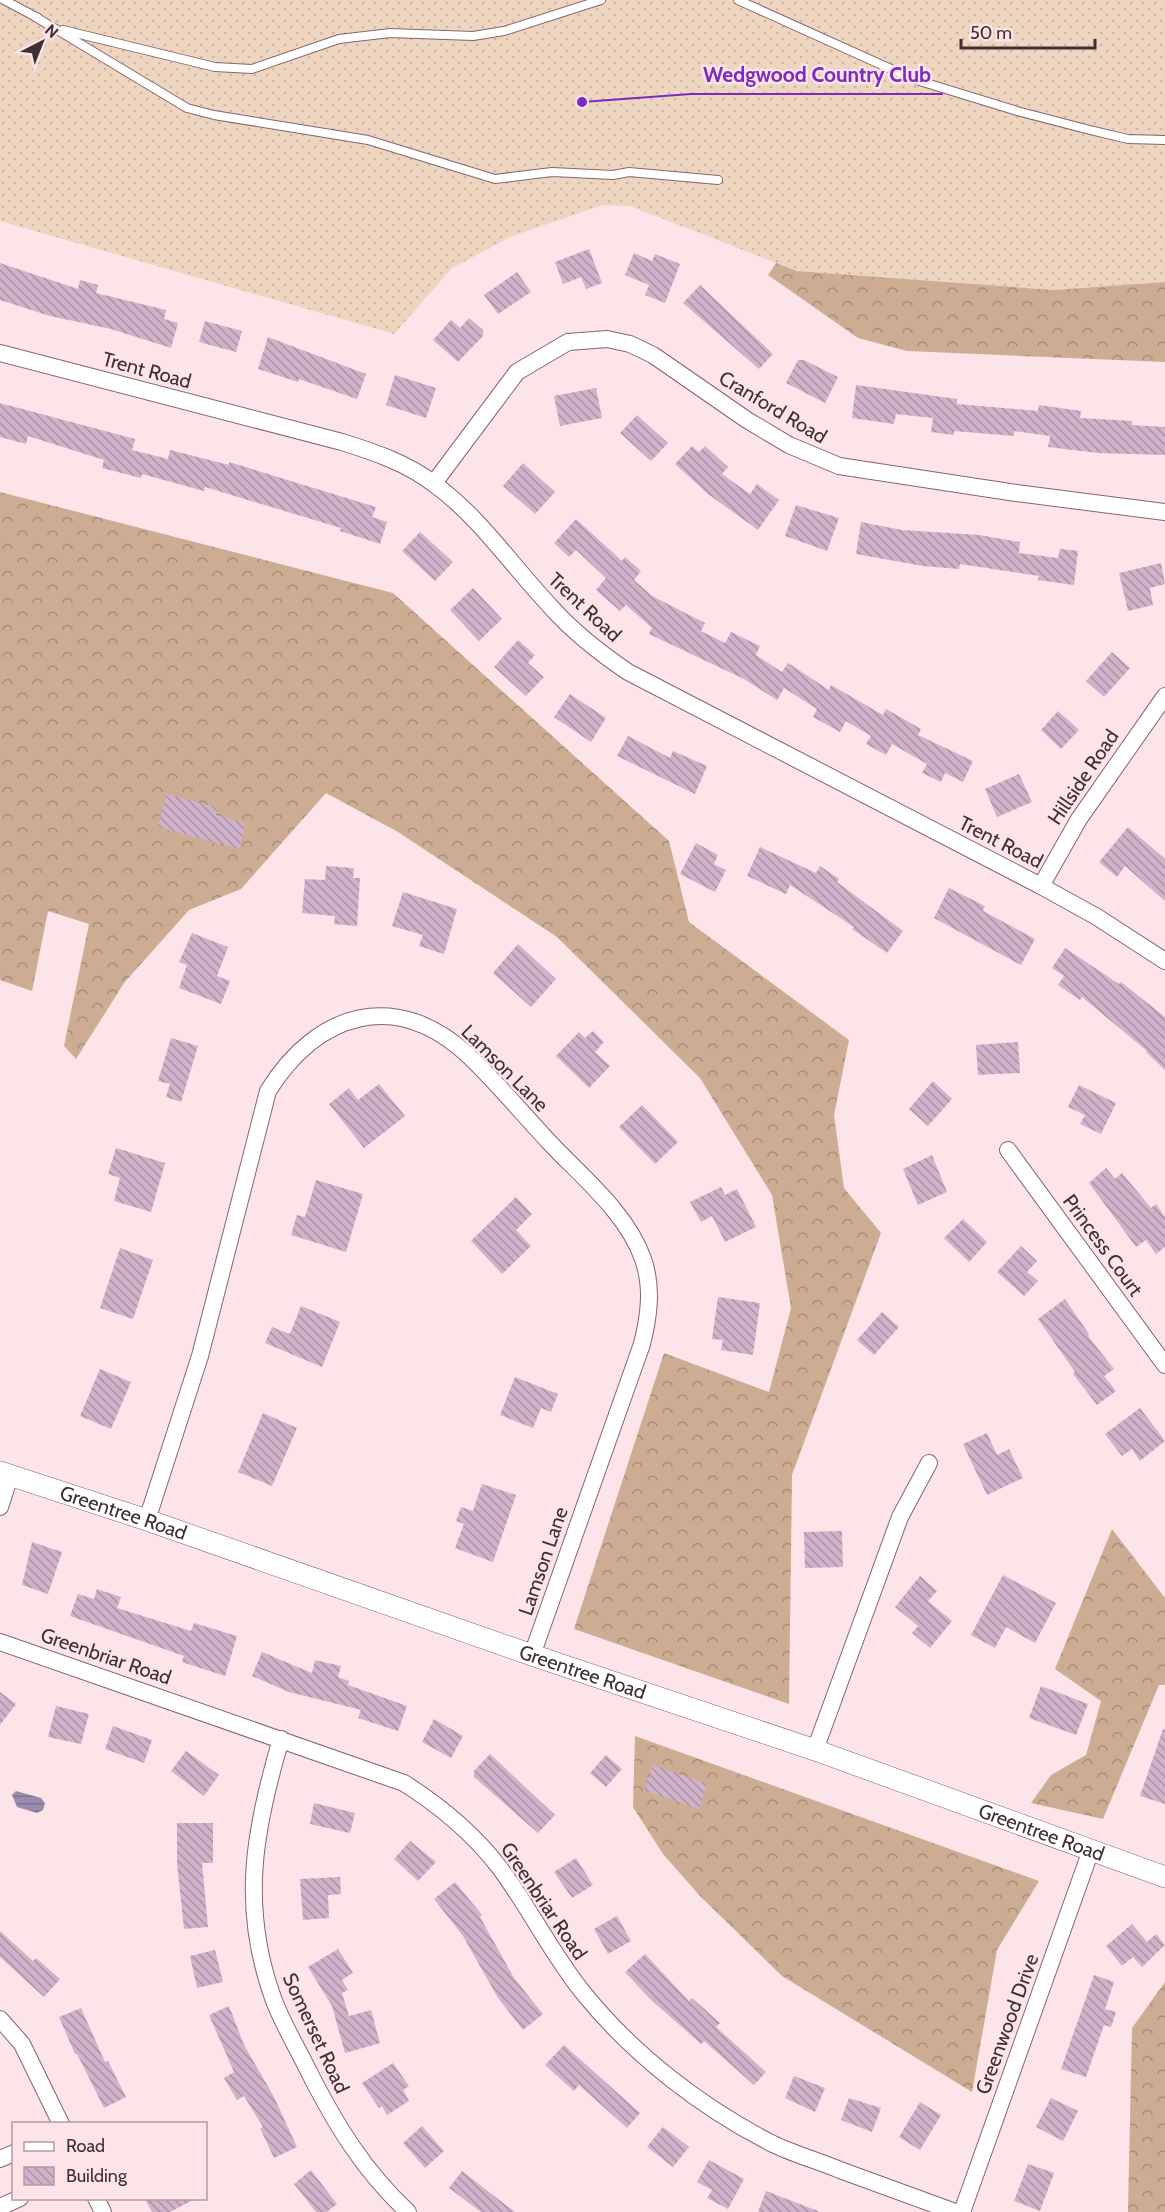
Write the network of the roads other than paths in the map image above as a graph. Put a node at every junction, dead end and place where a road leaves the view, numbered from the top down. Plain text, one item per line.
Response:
1 (4, 0) edge
2 (602, 0) edge
3 (738, 0) edge
4 (34, 16) junction
5 (1165, 140) edge
6 (718, 180) dead end
7 (0, 353) edge
8 (434, 483) junction
9 (1165, 512) edge
10 (1165, 696) edge
11 (1041, 886) junction
12 (1165, 961) edge
13 (1008, 1150) dead end
14 (1165, 1365) edge
15 (929, 1463) dead end
16 (5, 1474) edge
17 (0, 1507) edge
18 (147, 1520) junction
19 (0, 1642) edge
20 (532, 1655) junction
21 (281, 1739) junction
22 (816, 1750) junction
23 (1091, 1850) junction
24 (1165, 1877) edge
25 (0, 2019) edge
26 (60, 2122) edge
27 (18, 2200) edge
28 (0, 2207) edge
29 (408, 2212) edge
30 (955, 2212) edge
31 (962, 2212) edge

1 - 4 lane
2 - 4 lane
3 - 5 lane
4 - 6 lane
7 - 8 street, Trent Road
8 - 9 street, Cranford Road
8 - 11 street, Trent Road
10 - 11 street, Hillside Road
11 - 12 street, Trent Road
13 - 14 street, Princess Court
15 - 22 street
16 - 17 street
16 - 18 street, Greentree Road
18 - 20 street, Greentree Road
18 - 20 street, Lamson Lane
19 - 21 street, Greenbriar Road
20 - 22 street, Greentree Road
21 - 29 street, Somerset Road
21 - 30 street, Greenbriar Road
22 - 23 street, Greentree Road
23 - 24 street, Greentree Road
23 - 31 street, Greenwood Drive
25 - 26 street
27 - 28 street

